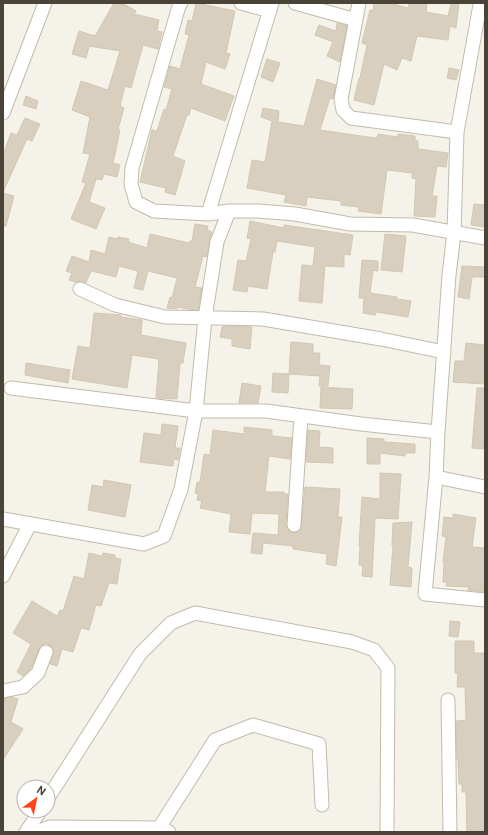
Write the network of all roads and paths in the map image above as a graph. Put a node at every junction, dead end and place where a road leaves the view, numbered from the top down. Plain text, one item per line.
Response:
1 (45, 3) edge
2 (181, 3) edge
3 (241, 3) edge
4 (295, 3) edge
5 (359, 3) edge
6 (480, 5) dead end
7 (271, 7) edge
8 (356, 20) junction
9 (3, 113) edge
10 (457, 132) junction
11 (229, 211) junction
12 (208, 214) junction
13 (454, 233) junction
14 (485, 238) edge
15 (80, 290) dead end
16 (205, 318) junction
17 (444, 352) junction
18 (11, 388) dead end
19 (196, 411) junction
20 (301, 416) junction
21 (438, 432) junction
22 (436, 477) junction
23 (485, 487) edge
24 (3, 519) edge
25 (30, 524) junction
26 (294, 525) dead end
27 (3, 576) edge
28 (485, 600) edge
29 (46, 652) dead end
30 (3, 691) edge
31 (448, 700) dead end
32 (56, 785) edge
33 (322, 805) dead end
34 (35, 819) edge
35 (164, 830) edge
36 (26, 832) edge
37 (36, 832) edge
38 (387, 832) edge
39 (450, 832) edge

1 - 9 street
2 - 12 street
3 - 7 street
4 - 8 street
5 - 8 street
6 - 10 street
7 - 12 street
8 - 10 street
10 - 13 street
11 - 12 street
11 - 13 street
11 - 16 street
13 - 14 street
13 - 17 street
15 - 16 street
16 - 17 street
16 - 19 street
17 - 21 street
18 - 19 street
19 - 20 street
19 - 25 street
20 - 21 street
20 - 26 street
21 - 22 street
22 - 23 street
22 - 28 street
24 - 25 street
25 - 27 street
29 - 30 street
31 - 39 street
32 - 38 street
33 - 35 street
34 - 36 street
35 - 37 street

